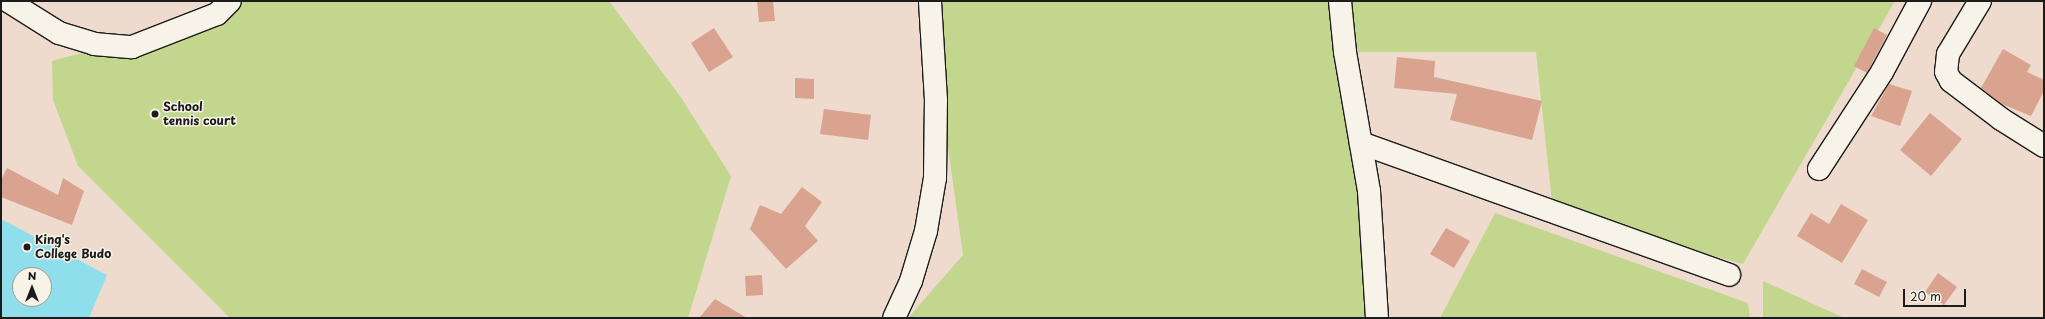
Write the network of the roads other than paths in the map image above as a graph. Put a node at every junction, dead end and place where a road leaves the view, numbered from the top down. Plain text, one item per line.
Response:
1 (8, 1) edge
2 (230, 1) edge
3 (930, 1) edge
4 (1340, 1) edge
5 (1920, 1) edge
6 (1980, 1) edge
7 (1361, 143) junction
8 (2044, 146) edge
9 (1819, 169) dead end
10 (1729, 276) dead end
11 (894, 318) edge
12 (1377, 318) edge

1 - 2 street
3 - 11 street
4 - 7 street
5 - 9 street
6 - 8 street
7 - 10 street
7 - 12 street

